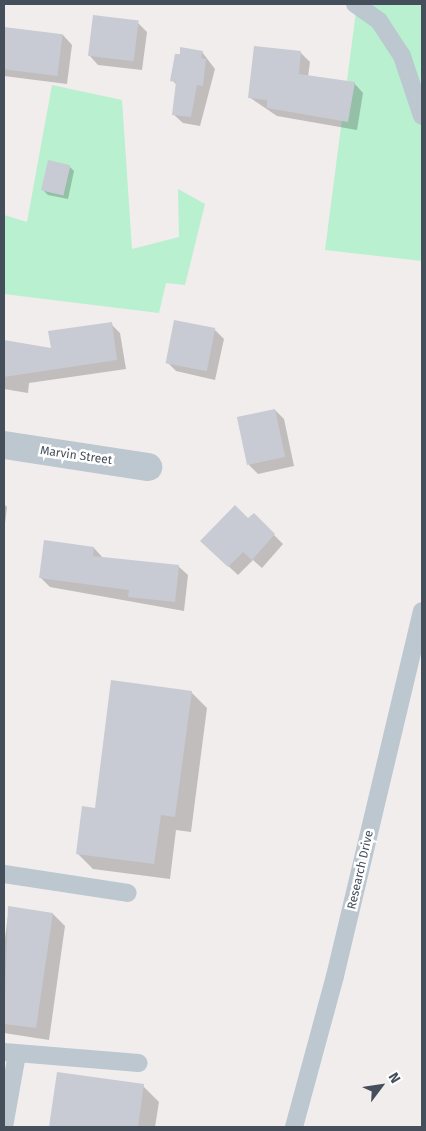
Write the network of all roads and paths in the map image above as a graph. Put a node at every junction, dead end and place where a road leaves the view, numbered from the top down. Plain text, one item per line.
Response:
1 (355, 4) edge
2 (422, 116) edge
3 (4, 445) edge
4 (148, 467) dead end
5 (422, 611) edge
6 (4, 874) edge
7 (128, 893) dead end
8 (10, 1053) edge
9 (139, 1062) dead end
10 (4, 1127) edge
11 (294, 1127) edge

1 - 2 lane
3 - 4 street, Marvin Street
5 - 11 lane, Research Drive
6 - 7 lane
8 - 9 lane
8 - 10 lane

